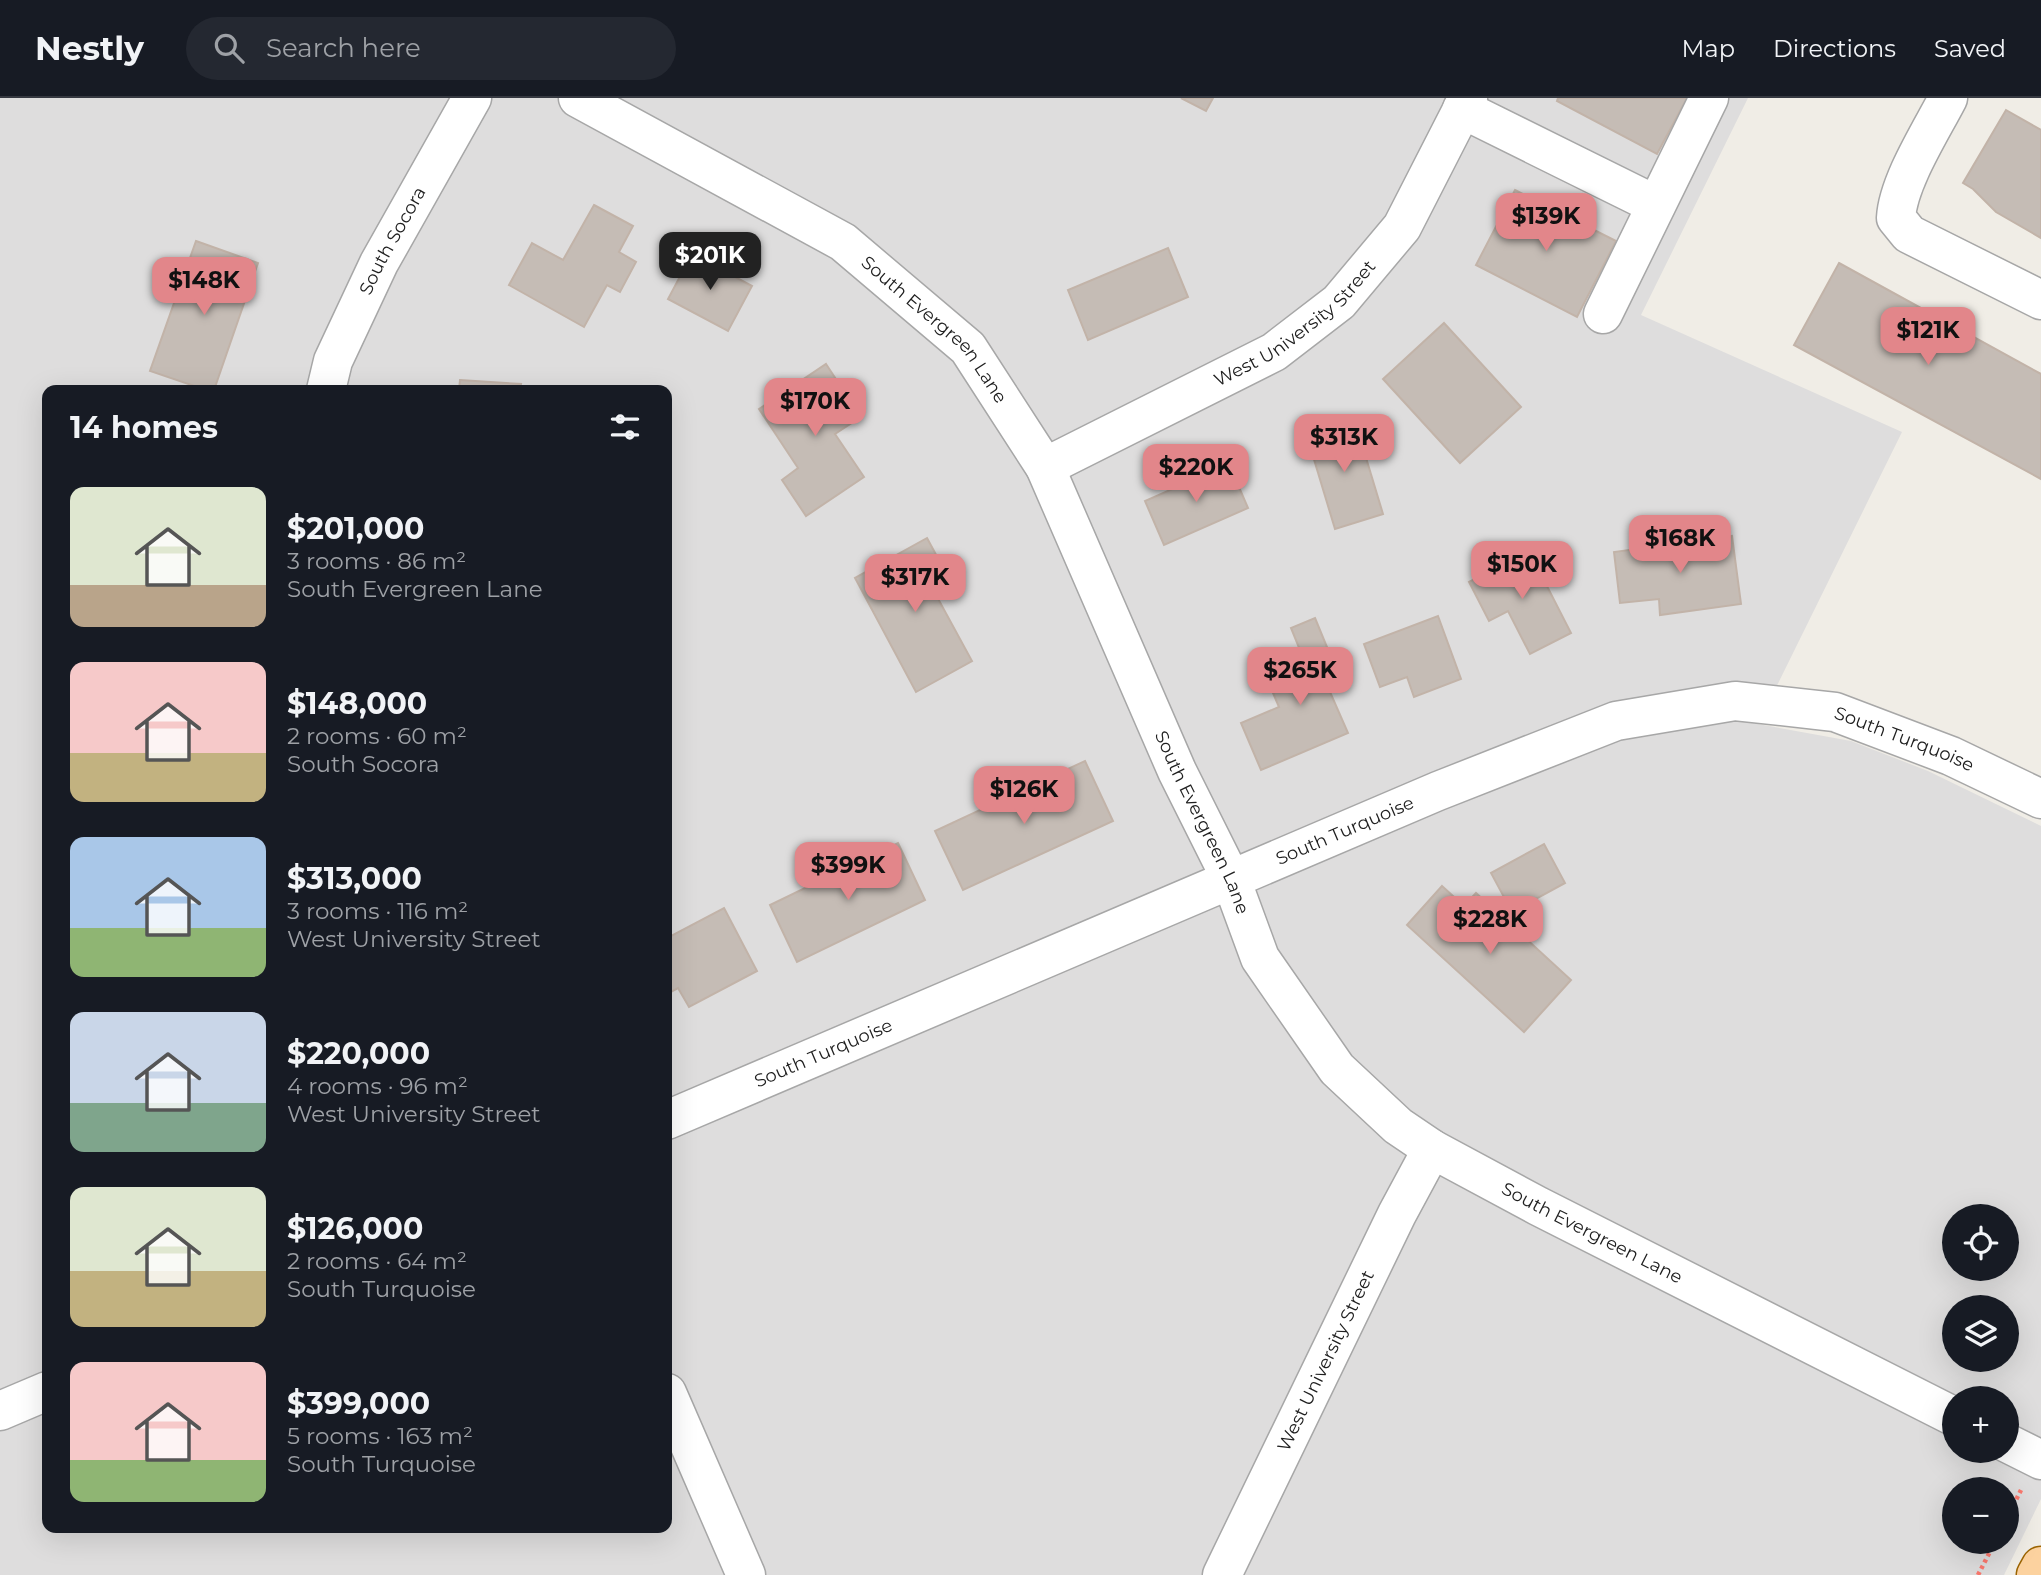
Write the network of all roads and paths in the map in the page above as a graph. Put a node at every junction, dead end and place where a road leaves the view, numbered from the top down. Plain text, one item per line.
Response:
1 (472, 98) edge
2 (578, 98) edge
3 (1709, 98) edge
4 (1948, 98) edge
5 (1465, 104) edge
6 (1657, 205) junction
7 (2041, 300) edge
8 (1603, 314) dead end
9 (328, 385) edge
10 (1045, 467) junction
11 (2041, 799) edge
12 (1231, 879) junction
13 (672, 1118) edge
14 (1432, 1149) junction
15 (42, 1393) edge
16 (672, 1405) edge
17 (1942, 1410) edge
18 (0, 1411) edge
19 (2019, 1449) edge
20 (2041, 1460) edge
21 (1989, 1554) edge
22 (2041, 1566) edge
23 (746, 1575) edge
24 (1222, 1575) edge
25 (1978, 1575) edge
26 (2036, 1575) edge

1 - 9 street, South Socora
2 - 10 street, South Evergreen Lane
3 - 6 street
4 - 7 street
5 - 6 street
5 - 10 street, West University Street
6 - 8 street
10 - 12 street, South Evergreen Lane
11 - 12 street, South Turquoise
12 - 13 street, South Turquoise
12 - 14 street, South Evergreen Lane
14 - 17 street, South Evergreen Lane
14 - 24 street, West University Street
15 - 18 street
16 - 23 street
19 - 20 street
21 - 25 path
22 - 26 main road

